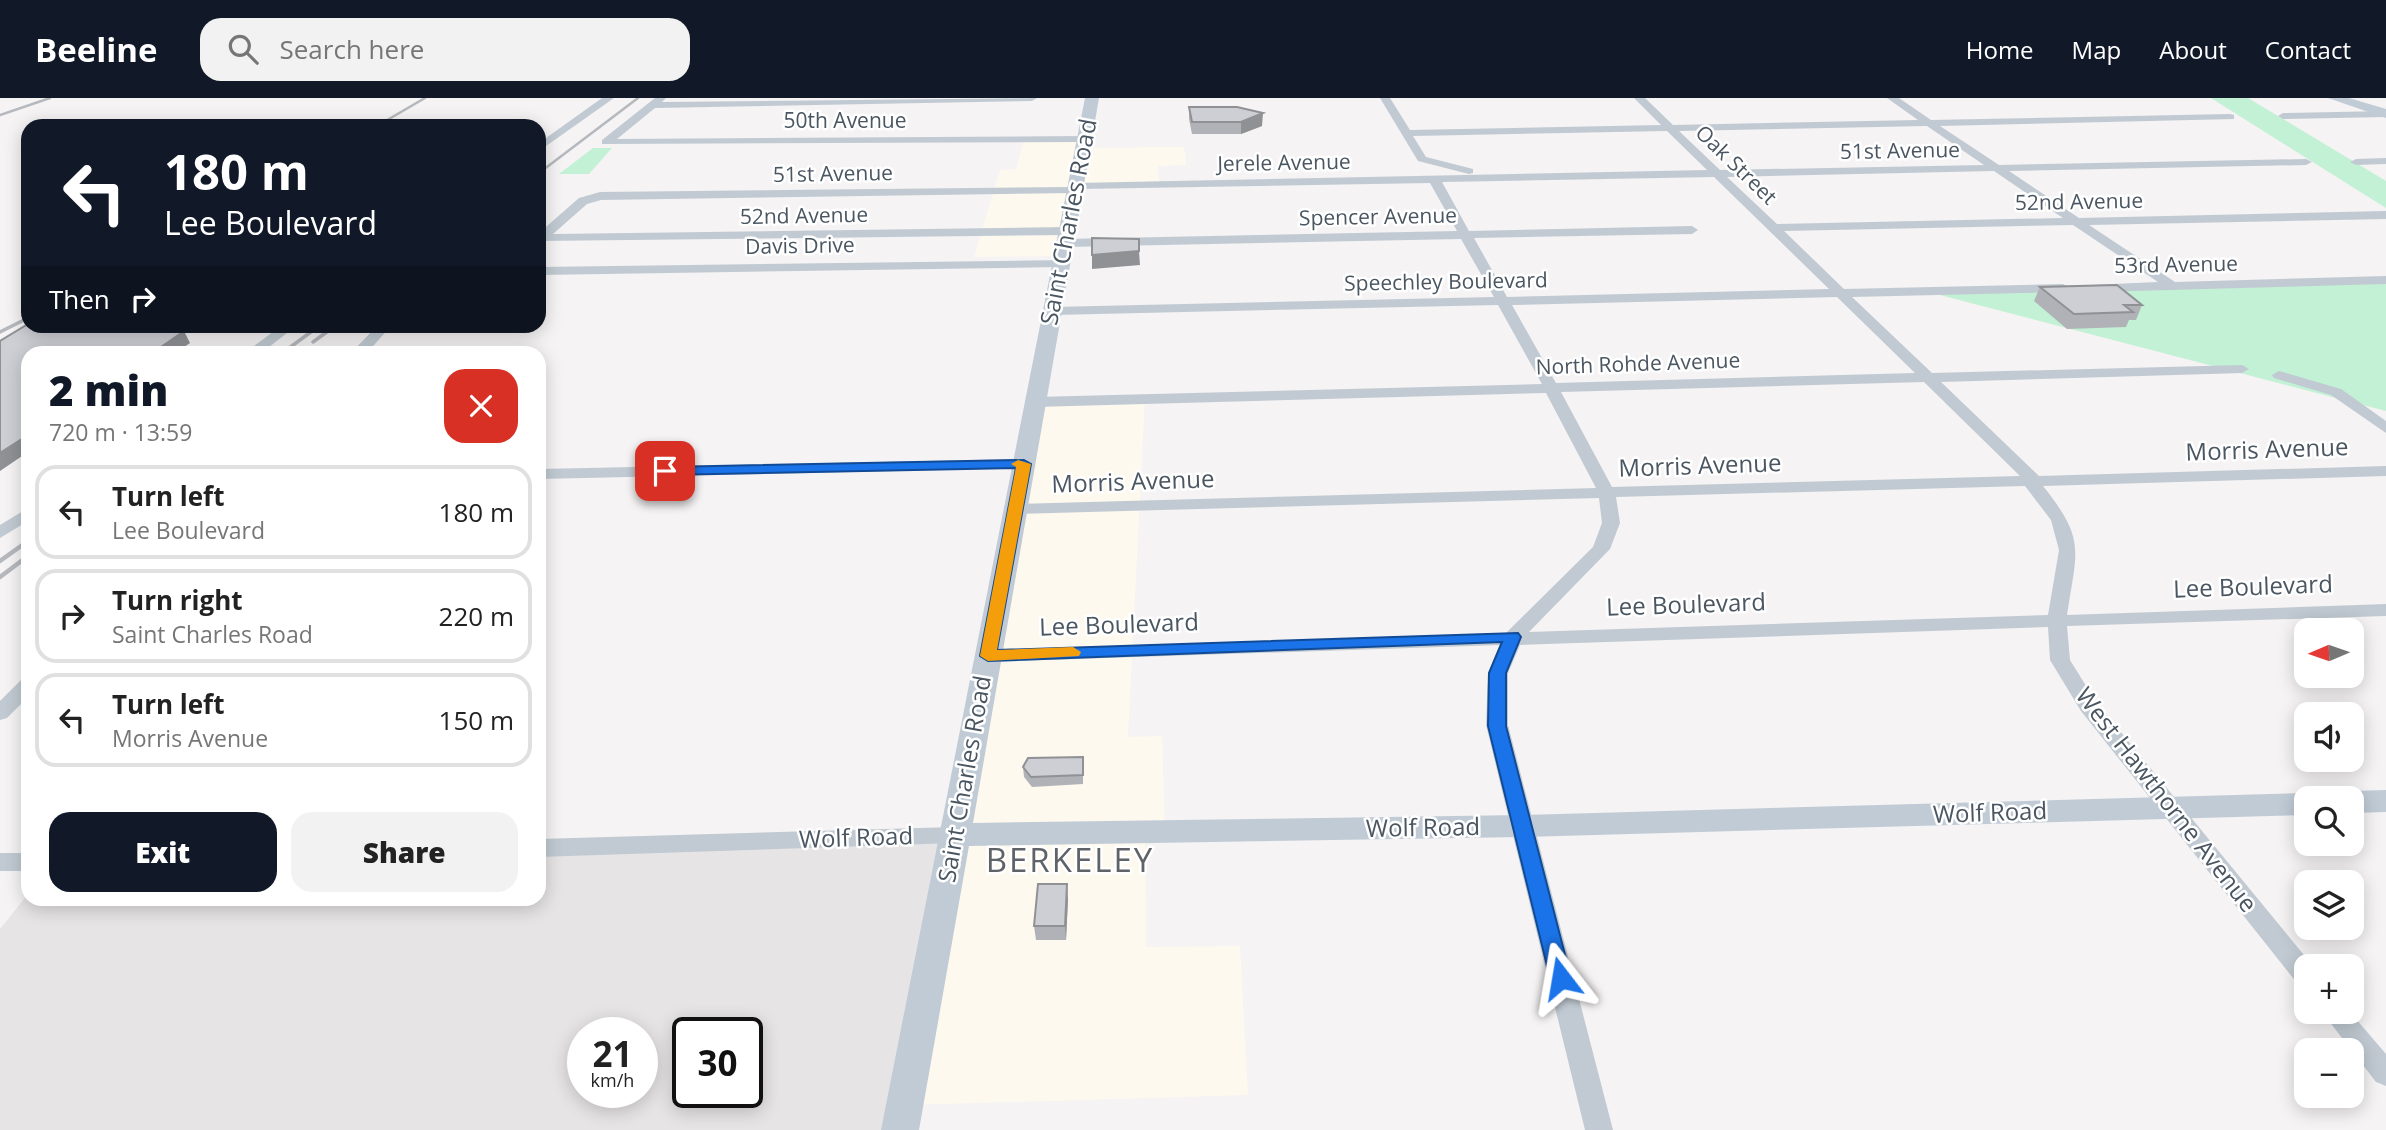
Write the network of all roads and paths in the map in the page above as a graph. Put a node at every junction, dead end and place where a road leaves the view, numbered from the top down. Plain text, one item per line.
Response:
1 (609, 98) edge
2 (1032, 98) edge
3 (1092, 98) edge
4 (1385, 98) edge
5 (1639, 98) edge
6 (1892, 98) edge
7 (2335, 98) edge
8 (866, 100) edge
9 (657, 102) edge
10 (2386, 114) edge
11 (2283, 116) dead end
12 (2230, 117) dead end
13 (1928, 123) junction
14 (1669, 127) junction
15 (1406, 132) junction
16 (1084, 139) junction
17 (546, 143) edge
18 (2386, 161) edge
19 (2306, 162) dead end
20 (2356, 162) dead end
21 (1996, 169) junction
22 (1717, 174) junction
23 (1494, 177) junction
24 (1434, 179) junction
25 (1075, 188) junction
26 (2386, 215) edge
27 (2075, 222) junction
28 (1773, 228) junction
29 (1692, 230) dead end
30 (546, 233) edge
31 (1464, 235) junction
32 (546, 237) edge
33 (1066, 237) junction
34 (1806, 260) joint
35 (1061, 264) junction
36 (546, 271) edge
37 (2386, 280) edge
38 (2172, 286) junction
39 (1840, 294) junction
40 (1504, 302) junction
41 (1052, 311) junction
42 (279, 333) edge
43 (377, 333) edge
44 (261, 346) edge
45 (364, 346) edge
46 (2242, 369) dead end
47 (2278, 375) dead end
48 (1927, 377) junction
49 (1551, 387) junction
50 (1035, 402) junction
51 (2386, 428) edge
52 (1024, 464) junction
53 (2386, 471) edge
54 (546, 474) edge
55 (2035, 481) junction
56 (1607, 493) junction
57 (1015, 509) junction
58 (21, 518) edge
59 (0, 533) edge
60 (2386, 610) edge
61 (2057, 619) junction
62 (1513, 637) junction
63 (988, 656) junction
64 (21, 692) edge
65 (0, 713) edge
66 (2386, 801) edge
67 (2364, 802) edge
68 (2294, 804) edge
69 (2169, 808) junction
70 (1522, 826) junction
71 (955, 835) junction
72 (546, 848) edge
73 (0, 862) edge
74 (21, 862) edge
75 (2294, 961) edge
76 (2345, 1024) edge
77 (2386, 1074) edge
78 (900, 1130) edge
79 (1599, 1130) edge

1 - 17 street
2 - 8 street
3 - 16 main road, Saint Charles Road
4 - 15 street
5 - 14 street, Oak Street
6 - 13 street
7 - 10 main road
8 - 9 street
9 - 16 street, 50th Avenue
10 - 11 street
12 - 13 street
13 - 14 street
13 - 21 street
14 - 15 street
14 - 22 street, Oak Street
15 - 23 street
16 - 25 main road, Saint Charles Road
18 - 20 street
19 - 21 street, 51st Avenue
21 - 22 street, 51st Avenue
21 - 27 street
22 - 23 street, 51st Avenue
22 - 28 street, Oak Street
23 - 24 street, Jerele Avenue
24 - 25 street, Jerele Avenue
24 - 31 street
25 - 30 street, 51st Avenue
25 - 33 main road, Saint Charles Road
26 - 27 street, 52nd Avenue
27 - 28 street, 52nd Avenue
27 - 38 street
28 - 34 street, Oak Street
29 - 31 street, Spencer Avenue
31 - 33 street, Spencer Avenue
31 - 40 street
32 - 33 street, 52nd Avenue
33 - 35 main road, Saint Charles Road
34 - 39 street, West Hawthorne Avenue
35 - 36 street, Davis Drive
35 - 41 main road, Saint Charles Road
37 - 38 street, 53rd Avenue
38 - 39 street, 53rd Avenue
39 - 40 street, Speechley Boulevard
39 - 48 street, West Hawthorne Avenue
40 - 41 street, Speechley Boulevard
40 - 49 street
41 - 50 main road, Saint Charles Road
42 - 44 street
43 - 45 street
46 - 48 street, North Rohde Avenue
47 - 51 street
48 - 49 street, North Rohde Avenue
48 - 55 street, West Hawthorne Avenue
49 - 50 street, North Rohde Avenue
49 - 56 street
50 - 52 main road, Saint Charles Road
52 - 54 street, Morris Avenue
52 - 57 main road, Saint Charles Road
53 - 55 street, Morris Avenue
55 - 56 street, Morris Avenue
55 - 61 street, West Hawthorne Avenue
56 - 57 street, Morris Avenue
56 - 62 street
57 - 63 main road, Saint Charles Road
58 - 59 street
60 - 61 street, Lee Boulevard
61 - 62 street, Lee Boulevard
61 - 69 street, West Hawthorne Avenue
62 - 63 street, Lee Boulevard
62 - 70 street
63 - 71 main road, Saint Charles Road
64 - 65 street
66 - 67 main road
68 - 69 main road, Wolf Road
69 - 70 main road, Wolf Road
69 - 75 street, West Hawthorne Avenue
70 - 71 main road, Wolf Road
70 - 79 street
71 - 72 street, Wolf Road
71 - 78 main road, Saint Charles Road
73 - 74 street
76 - 77 street

